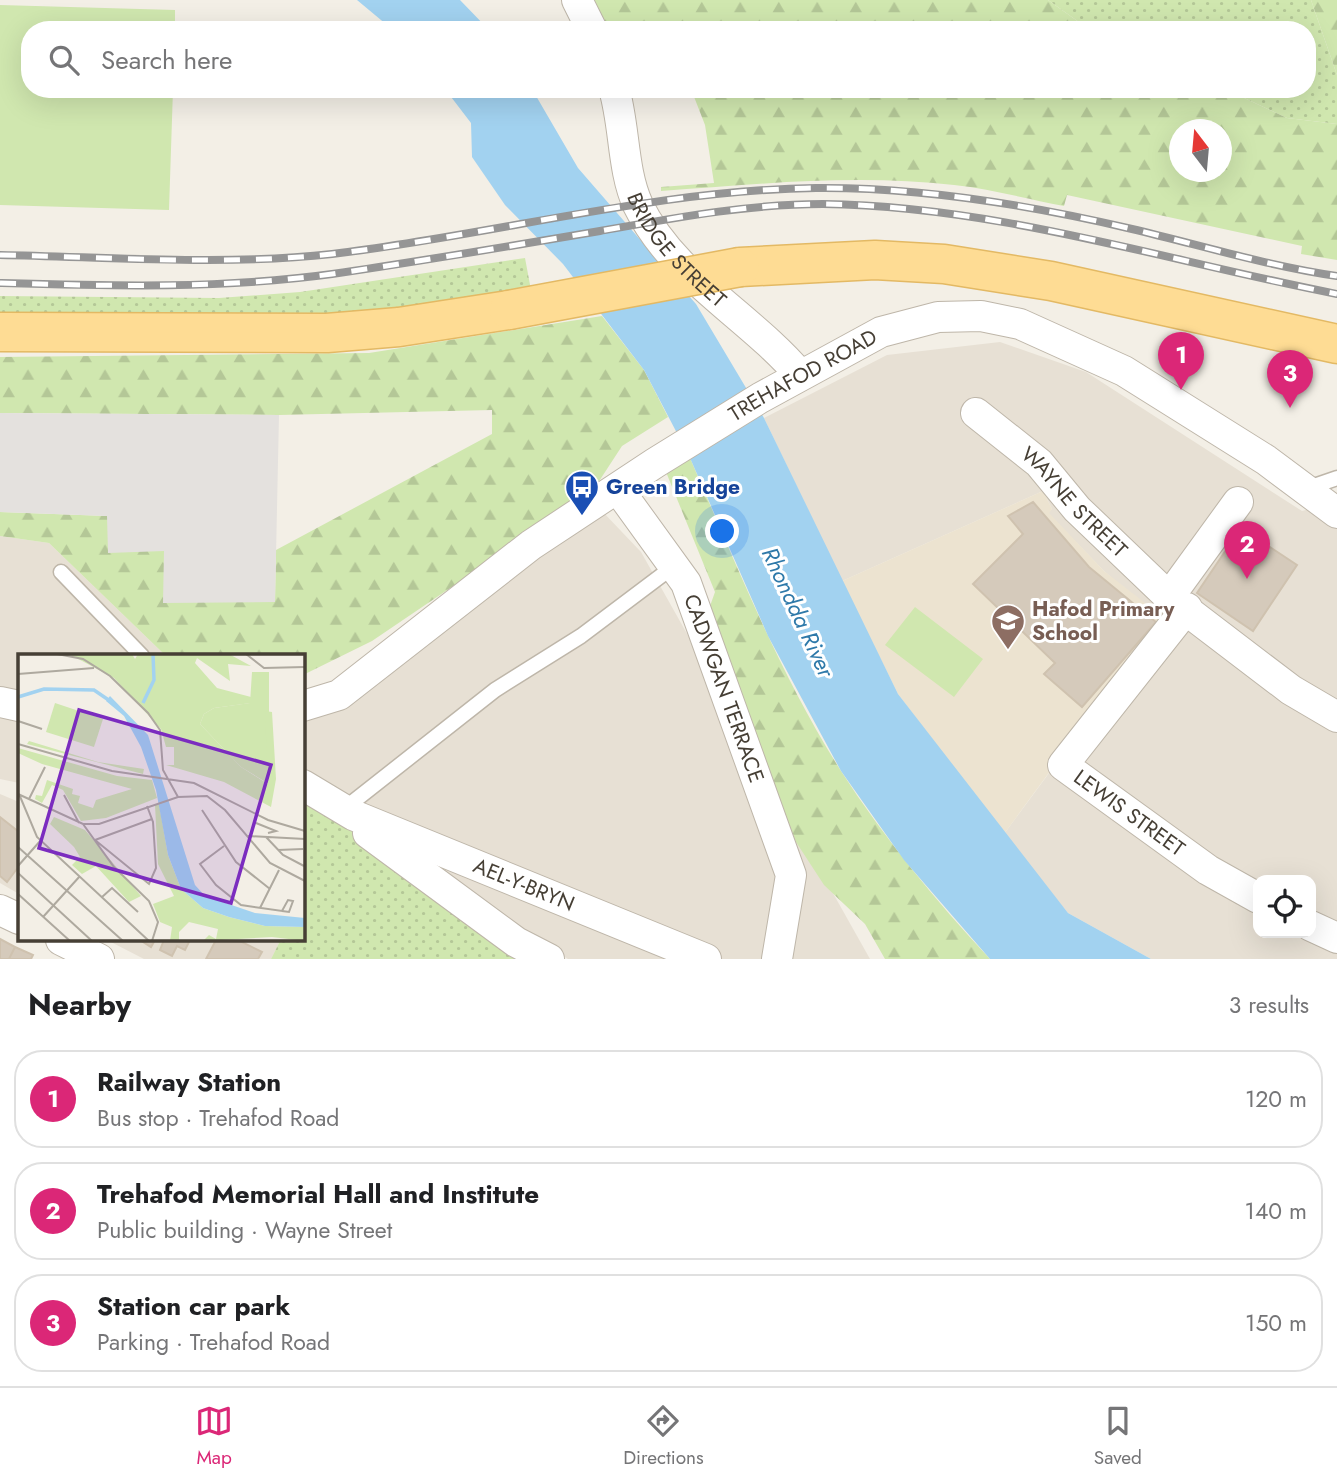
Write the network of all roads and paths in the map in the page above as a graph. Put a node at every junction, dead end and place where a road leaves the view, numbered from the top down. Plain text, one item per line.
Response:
1 (577, 0) edge
2 (588, 21) edge
3 (616, 98) edge
4 (0, 332) edge
5 (1337, 344) edge
6 (800, 375) junction
7 (976, 413) dead end
8 (618, 489) junction
9 (1327, 496) edge
10 (1238, 502) dead end
11 (674, 566) junction
12 (61, 572) dead end
13 (1178, 603) junction
14 (140, 654) edge
15 (0, 702) edge
16 (18, 706) edge
17 (304, 706) edge
18 (1337, 717) edge
19 (304, 786) edge
20 (344, 809) junction
21 (1253, 895) edge
22 (0, 910) edge
23 (18, 919) edge
24 (1316, 928) edge
25 (1337, 939) edge
26 (65, 942) edge
27 (97, 958) edge
28 (548, 959) edge
29 (706, 959) edge
30 (777, 959) edge

1 - 2 street
3 - 6 street, BRIDGE STREET
4 - 5 main road, bridge
6 - 8 street, TREHAFOD ROAD
6 - 9 street, TREHAFOD ROAD
7 - 13 street, WAYNE STREET
8 - 11 street, CADWGAN TERRACE
8 - 17 street, TREHAFOD ROAD
10 - 13 street
11 - 20 lane
11 - 30 street, CADWGAN TERRACE
12 - 14 lane
13 - 18 street, WAYNE STREET
13 - 21 street, LEWIS STREET
15 - 16 street
19 - 20 street
20 - 28 street
20 - 29 street, AEL-Y-BRYN
22 - 23 street
24 - 25 street
26 - 27 street

